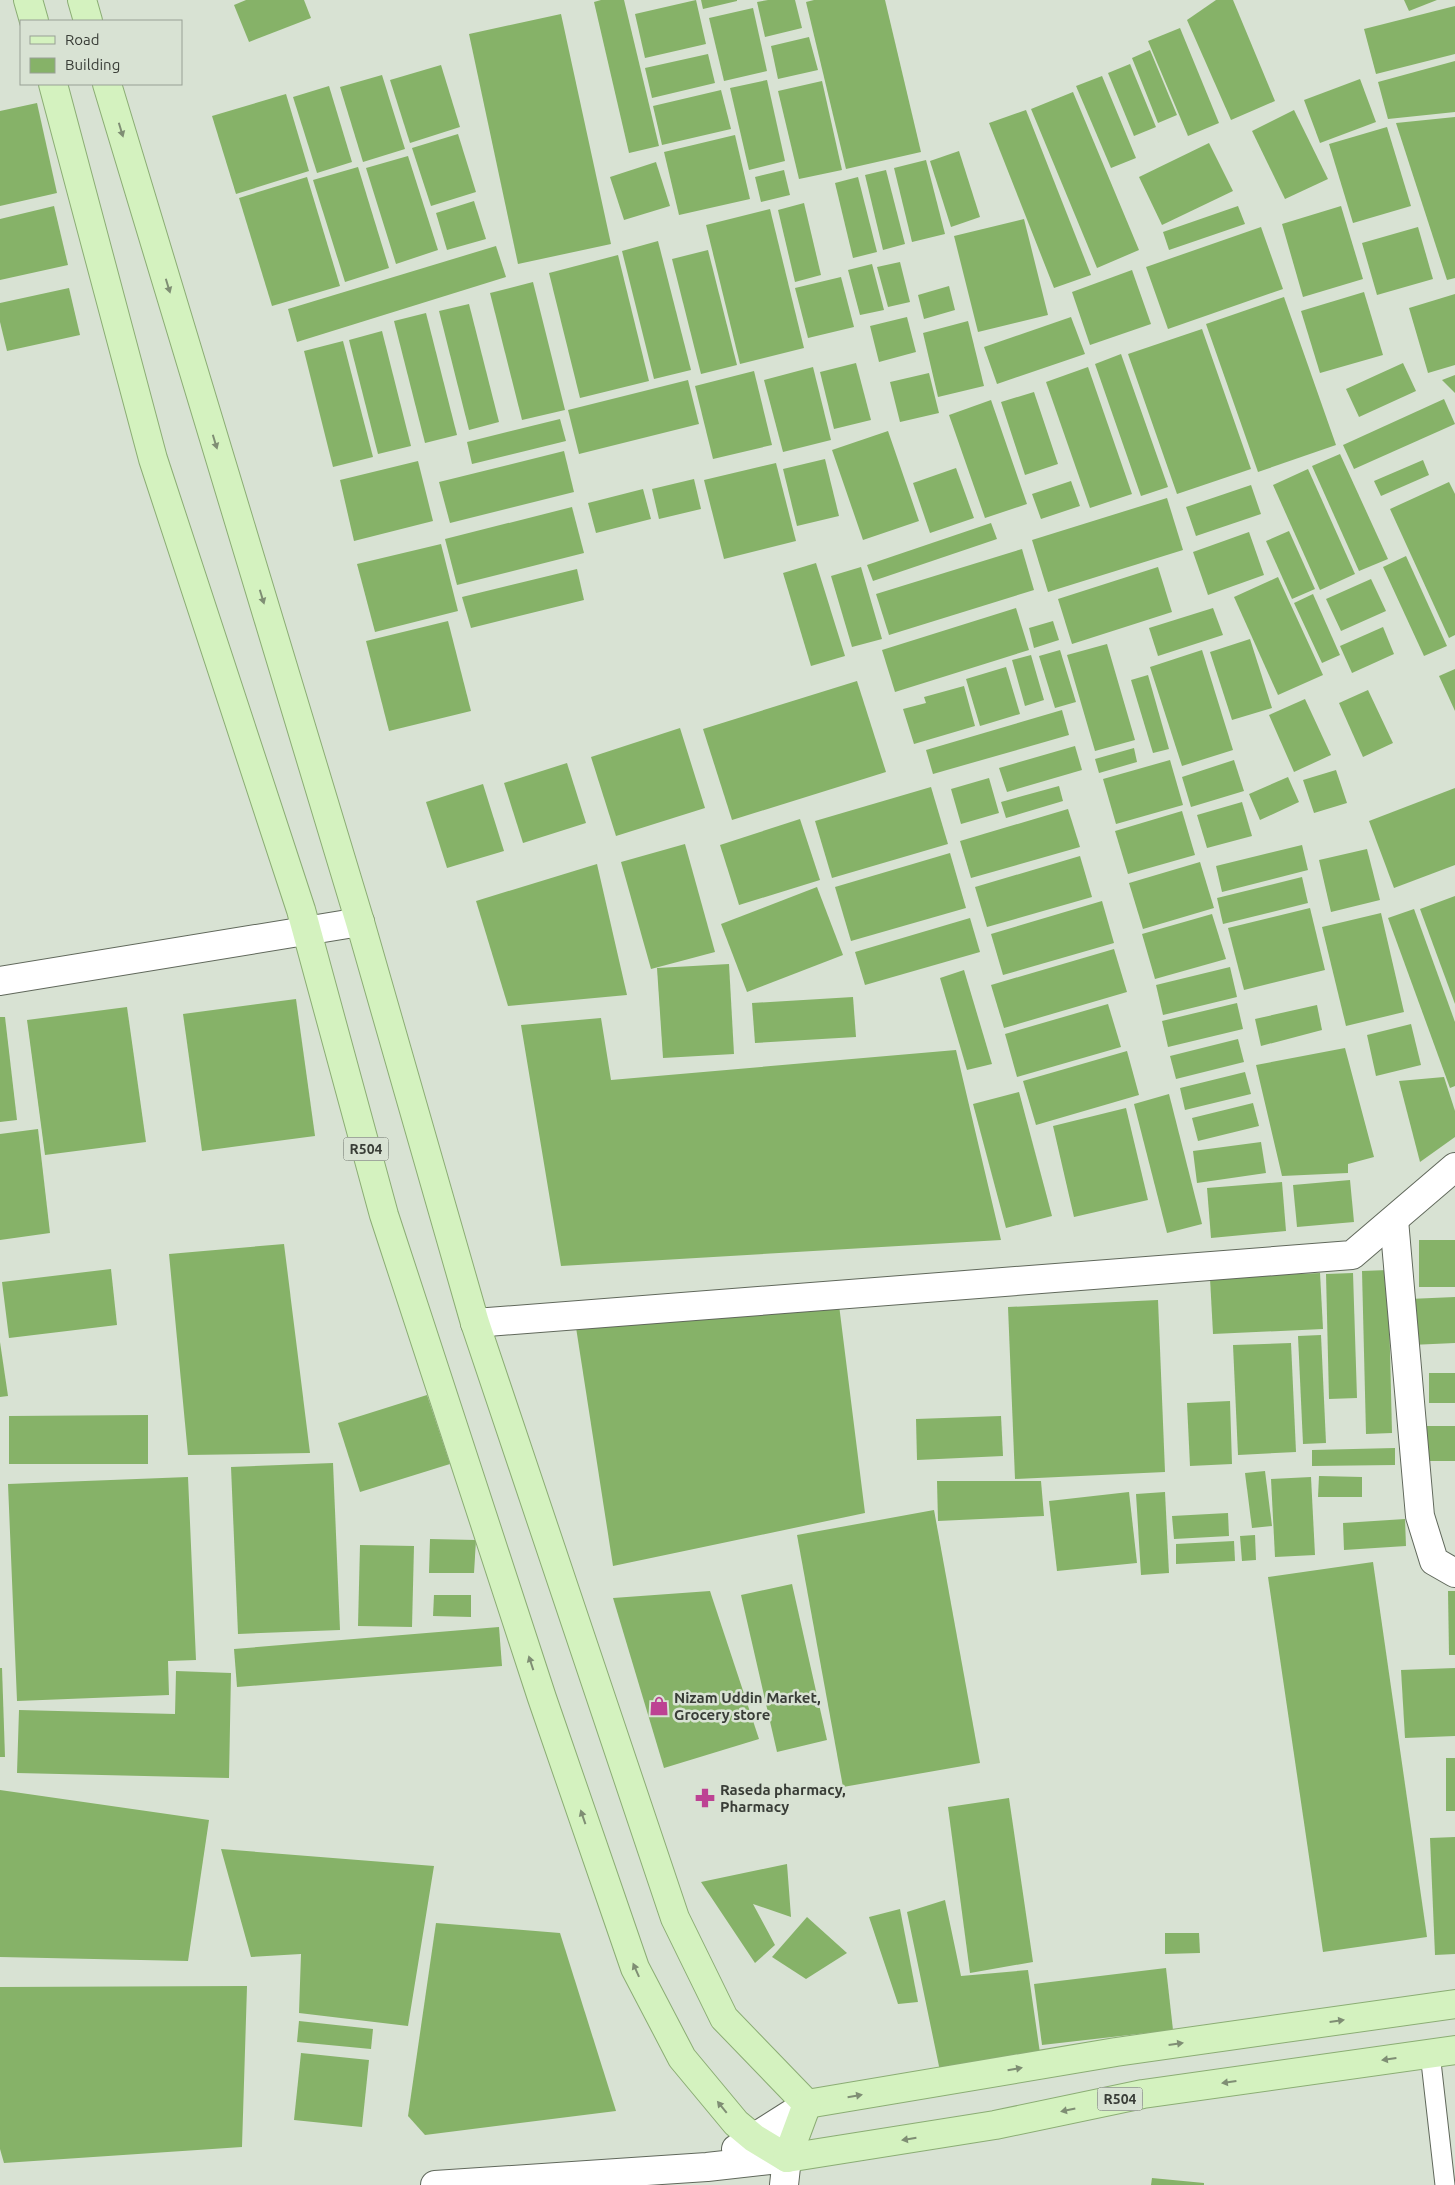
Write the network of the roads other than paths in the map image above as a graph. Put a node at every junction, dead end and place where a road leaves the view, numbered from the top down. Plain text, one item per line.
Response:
1 (28, 0) edge
2 (82, 0) edge
3 (34, 20) edge
4 (88, 20) edge
5 (53, 85) edge
6 (107, 85) edge
7 (360, 922) junction
8 (307, 930) junction
9 (0, 981) edge
10 (1455, 1167) edge
11 (1394, 1220) junction
12 (475, 1323) junction
13 (1455, 1572) edge
14 (1455, 2004) edge
15 (1443, 2052) edge
16 (807, 2104) junction
17 (754, 2138) junction
18 (787, 2158) junction
19 (707, 2167) junction
20 (435, 2185) edge
21 (784, 2185) edge
22 (1445, 2185) edge

1 - 3 main road
2 - 4 main road
5 - 8 main road, R504
6 -> 7 main road
7 - 8 street
7 - 12 main road
8 - 9 street
17 -> 8 main road, R504
10 - 11 street
11 - 12 street
11 - 13 street
12 - 16 main road
16 -> 14 main road
15 -> 18 main road, R504
15 - 22 lane
16 - 17 street
16 - 18 main road
17 - 18 main road, R504
17 - 19 street
18 - 19 street
18 - 21 street
19 - 20 street

